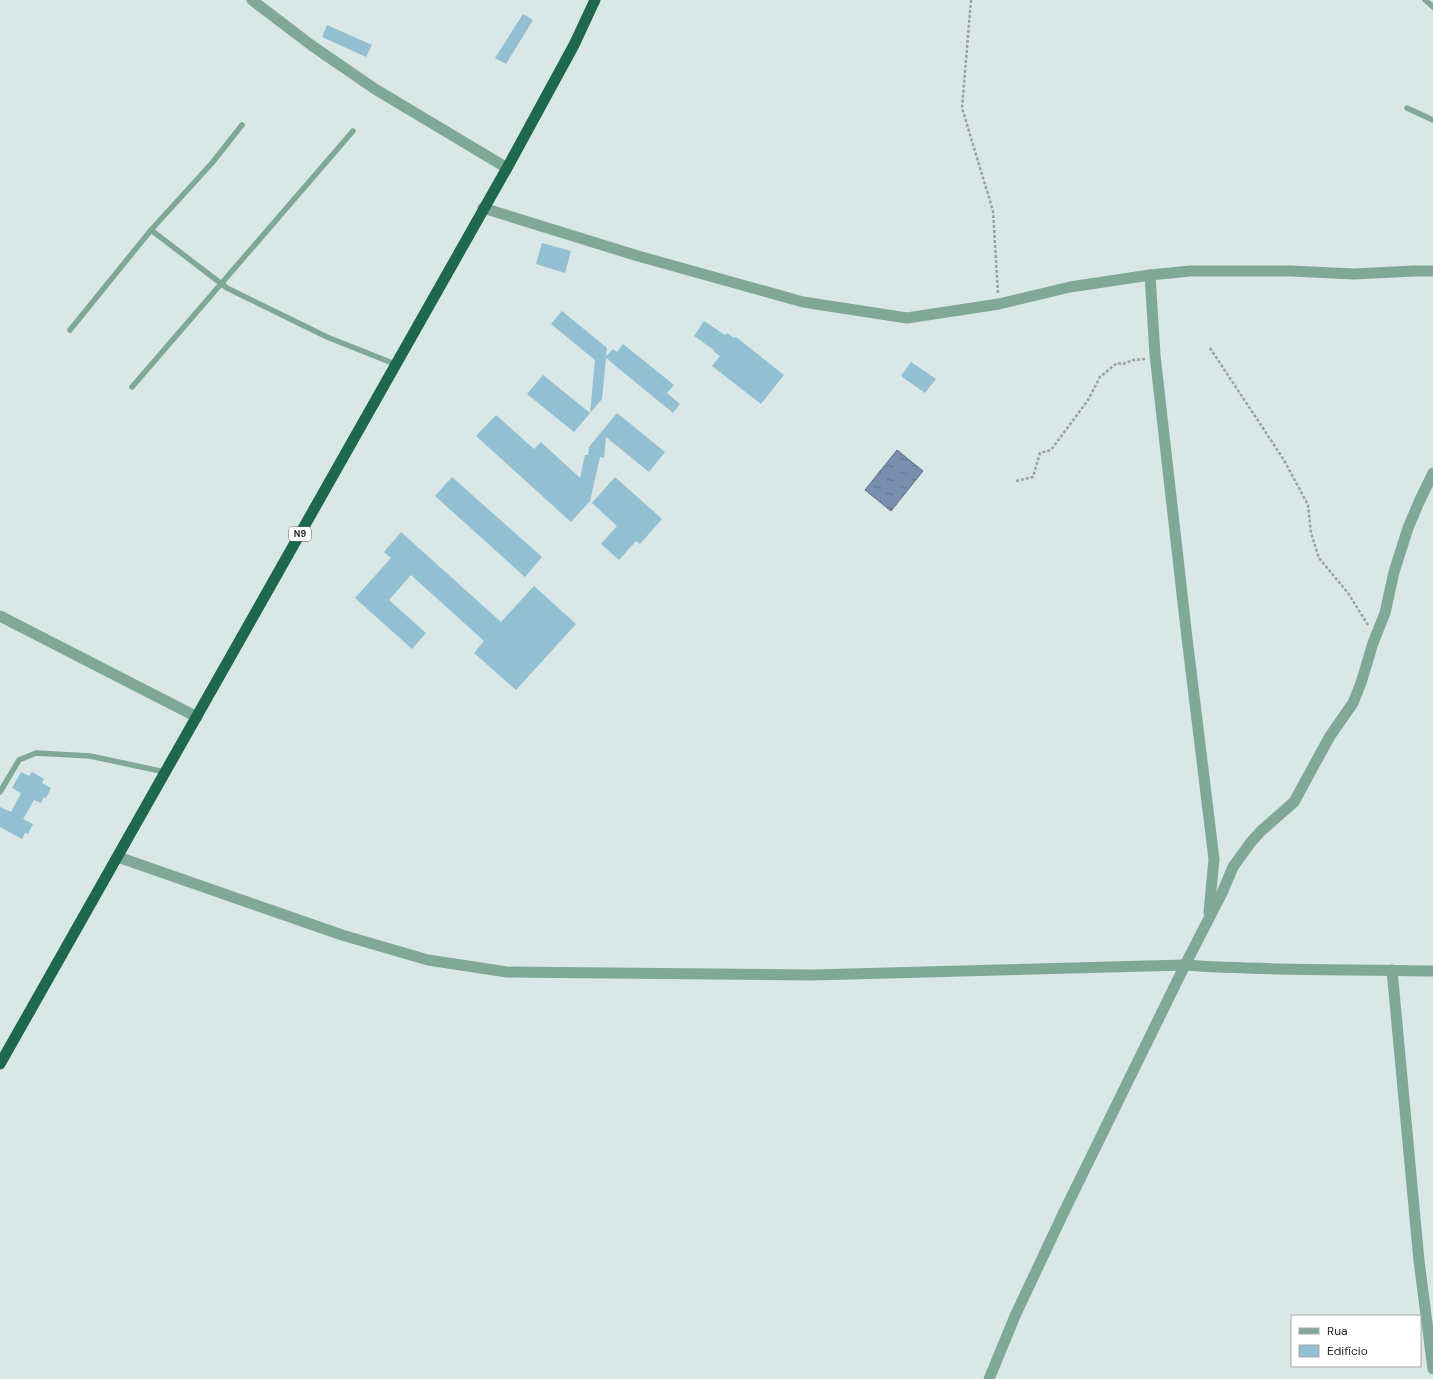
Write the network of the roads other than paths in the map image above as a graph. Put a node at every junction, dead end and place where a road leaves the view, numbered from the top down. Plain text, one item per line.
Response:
1 (252, 0) edge
2 (595, 0) edge
3 (1425, 0) edge
4 (1433, 6) edge
5 (1407, 108) dead end
6 (1433, 120) edge
7 (242, 125) dead end
8 (353, 131) dead end
9 (507, 168) junction
10 (483, 208) junction
11 (151, 230) junction
12 (1433, 271) edge
13 (1150, 274) junction
14 (221, 284) junction
15 (70, 330) dead end
16 (395, 364) junction
17 (132, 387) dead end
18 (1433, 474) edge
19 (0, 616) edge
20 (197, 717) junction
21 (165, 772) junction
22 (0, 792) edge
23 (118, 857) junction
24 (1209, 919) junction
25 (1185, 965) junction
26 (1392, 970) junction
27 (1433, 971) edge
28 (0, 1064) edge
29 (1433, 1370) edge
30 (990, 1379) edge

1 - 9 street
2 - 9 highway, N9
3 - 4 lane
5 - 6 lane
7 - 11 lane
8 - 14 lane
9 - 10 highway, N9
10 - 13 street
10 - 16 highway, N9
11 - 14 lane
11 - 15 lane
12 - 13 street
13 - 24 street
14 - 16 lane
14 - 17 lane
16 - 20 highway, N9
18 - 24 street
19 - 20 street
20 - 21 highway, N9
21 - 22 lane
21 - 23 highway, N9
23 - 25 street
23 - 28 highway, N9
24 - 25 street
25 - 26 street
25 - 30 street
26 - 27 street
26 - 29 street

